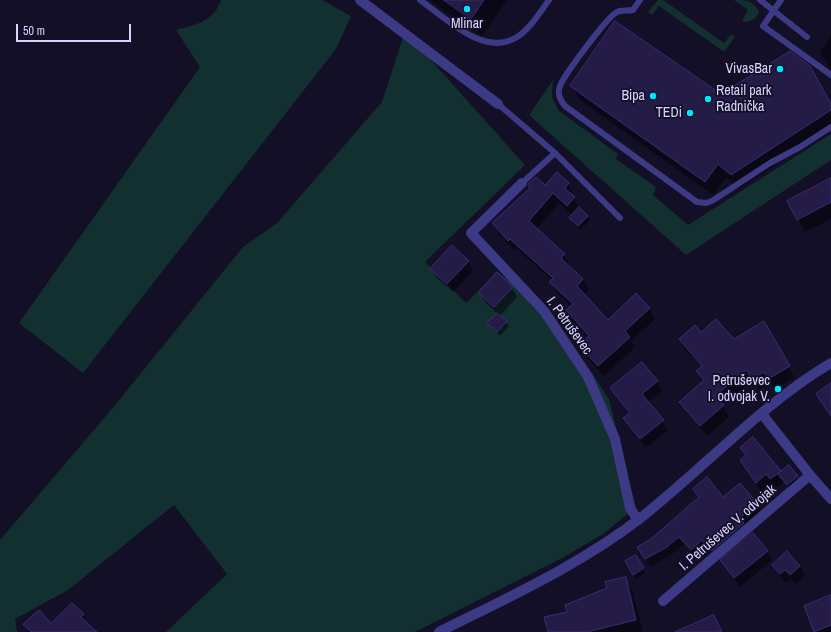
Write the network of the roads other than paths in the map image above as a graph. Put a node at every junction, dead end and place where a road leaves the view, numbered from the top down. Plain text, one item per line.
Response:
1 (360, 0) edge
2 (420, 0) edge
3 (549, 0) edge
4 (640, 0) edge
5 (760, 0) edge
6 (781, 0) edge
7 (774, 10) junction
8 (807, 37) dead end
9 (831, 75) edge
10 (498, 104) joint
11 (831, 127) edge
12 (555, 153) junction
13 (522, 183) joint
14 (620, 218) dead end
15 (831, 363) edge
16 (762, 414) junction
17 (810, 476) junction
18 (831, 499) edge
19 (638, 520) junction
20 (663, 601) dead end
21 (439, 632) edge

1 - 10 street
2 - 3 lane
4 - 11 lane
5 - 7 lane
6 - 7 lane
7 - 8 lane
7 - 9 lane
10 - 12 lane
12 - 13 lane
12 - 14 lane
13 - 19 street, I. Petruševec
15 - 16 street
16 - 17 street
16 - 19 street
17 - 18 street
17 - 20 street, I. Petruševec V. odvojak
19 - 21 street

